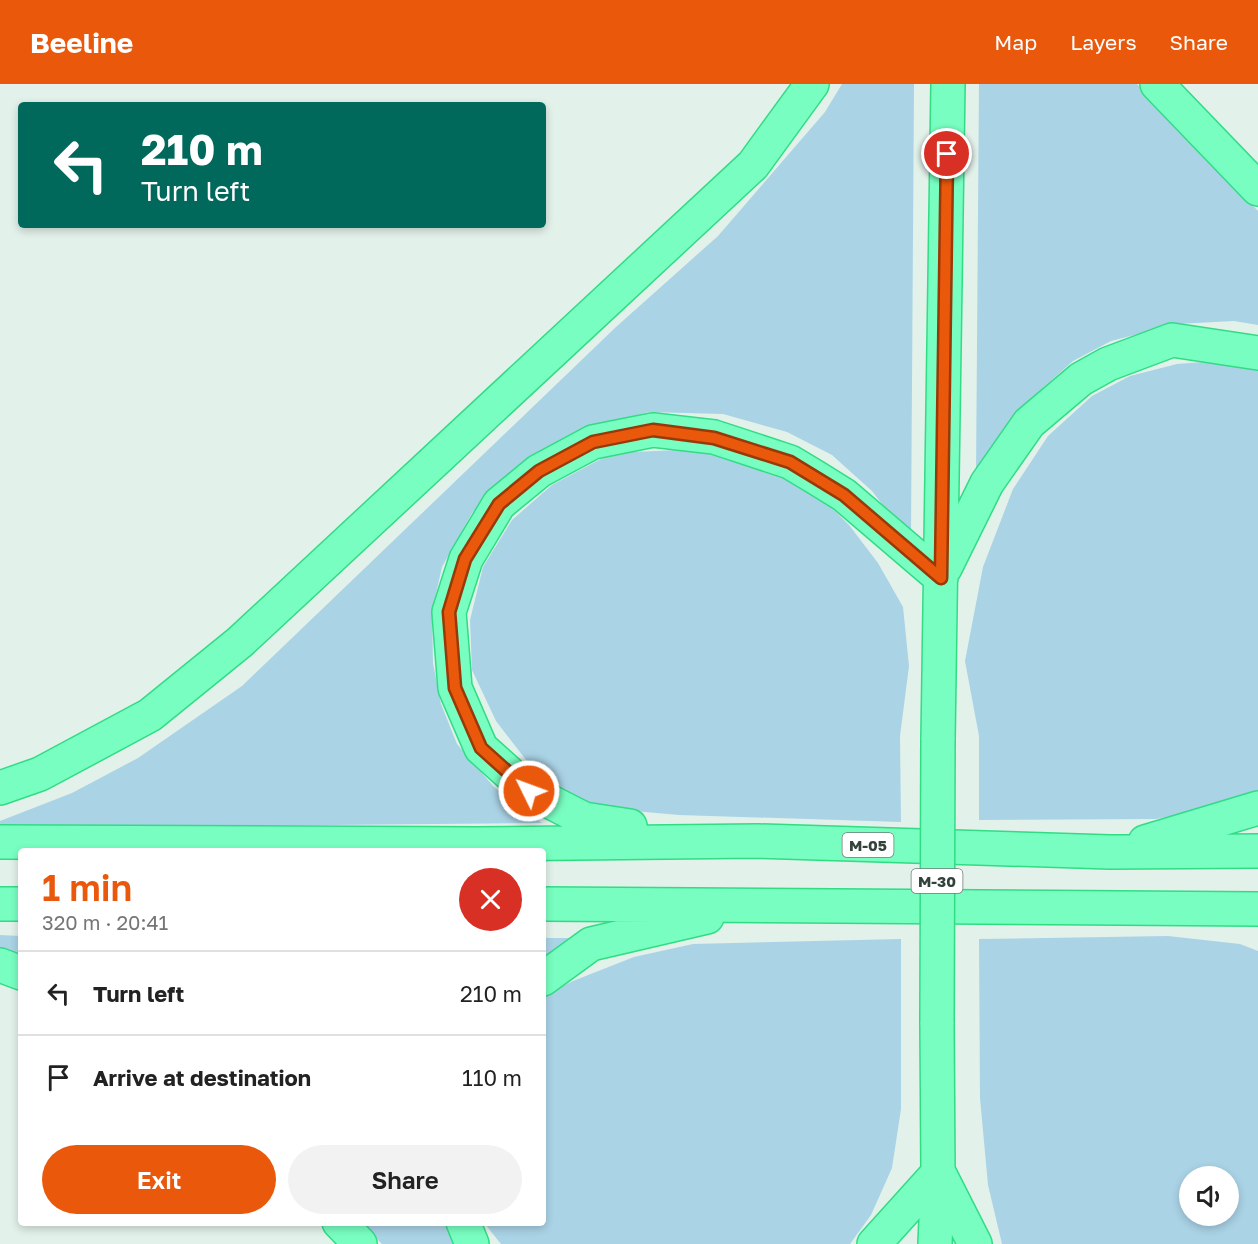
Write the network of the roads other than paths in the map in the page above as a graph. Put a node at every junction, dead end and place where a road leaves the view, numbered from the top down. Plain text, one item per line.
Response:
1 (812, 84) edge
2 (948, 84) edge
3 (1157, 84) edge
4 (1258, 189) edge
5 (1258, 353) edge
6 (941, 578) junction
7 (0, 788) edge
8 (1258, 808) edge
9 (758, 841) junction
10 (0, 842) edge
11 (1258, 851) edge
12 (1110, 852) junction
13 (0, 904) edge
14 (18, 904) edge
15 (546, 904) edge
16 (761, 904) junction
17 (1129, 909) junction
18 (1258, 909) edge
19 (1258, 932) edge
20 (0, 965) edge
21 (18, 972) edge
22 (546, 977) edge
23 (938, 1173) junction
24 (343, 1226) edge
25 (465, 1226) edge
26 (360, 1244) edge
27 (472, 1244) edge
28 (874, 1244) edge
29 (935, 1244) edge
30 (975, 1244) edge

1 - 7 highway
2 - 6 highway, М-30
3 - 4 highway
5 - 6 highway
6 - 9 highway
6 - 23 highway, М-30, bridge
8 - 12 highway
9 - 10 highway, М-05
9 - 12 highway, М-05
11 - 12 highway, М-05
13 - 14 highway
15 - 16 highway
16 - 17 highway
16 - 22 highway
17 - 18 highway
17 - 19 highway
20 - 21 highway
23 - 28 highway
23 - 29 highway, М-30
23 - 30 highway
24 - 26 highway
25 - 27 highway

